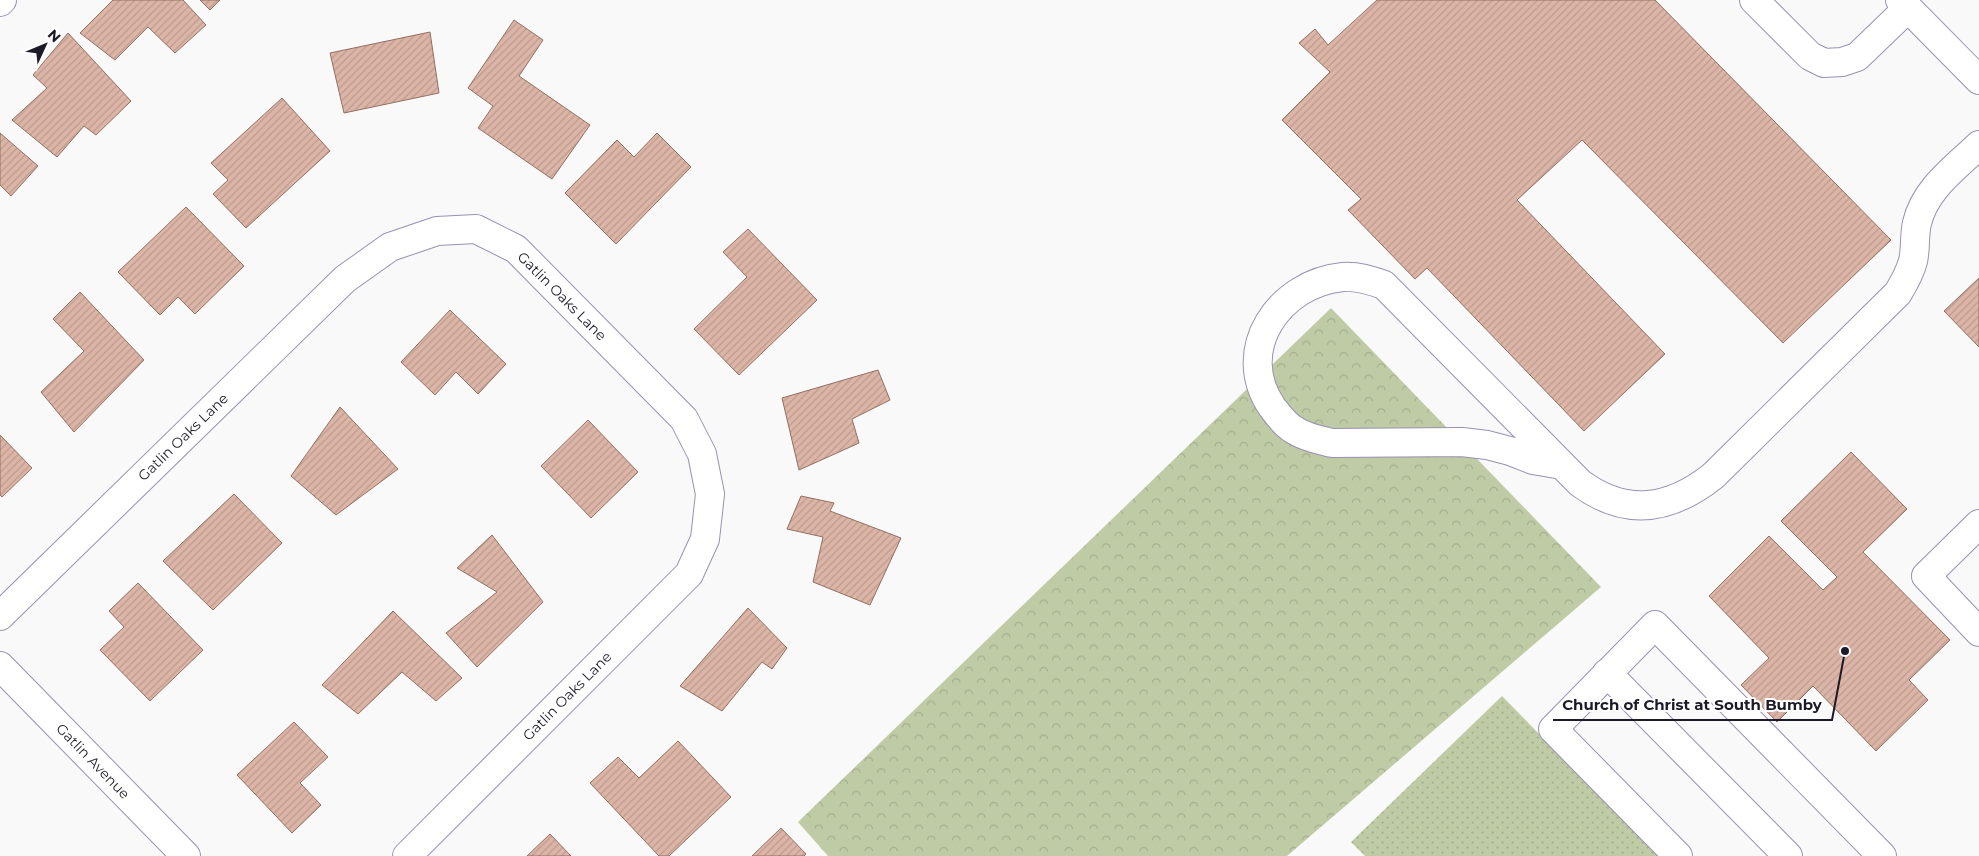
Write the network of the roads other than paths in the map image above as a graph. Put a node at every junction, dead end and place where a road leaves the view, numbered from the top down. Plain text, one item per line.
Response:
1 (1754, 0) edge
2 (1911, 5) edge
3 (1979, 80) edge
4 (1979, 145) edge
5 (1562, 465) junction
6 (1979, 524) edge
7 (0, 616) edge
8 (1979, 632) edge
9 (0, 666) edge
10 (1607, 673) junction
11 (186, 856) edge
12 (407, 856) edge
13 (1678, 856) edge
14 (1788, 856) edge
15 (1882, 856) edge

1 - 2 street
2 - 3 street
4 - 5 street
5 - 5 street
6 - 8 street
7 - 12 street, Gatlin Oaks Lane
9 - 11 street, Gatlin Avenue
10 - 13 street
10 - 14 street
10 - 15 street

